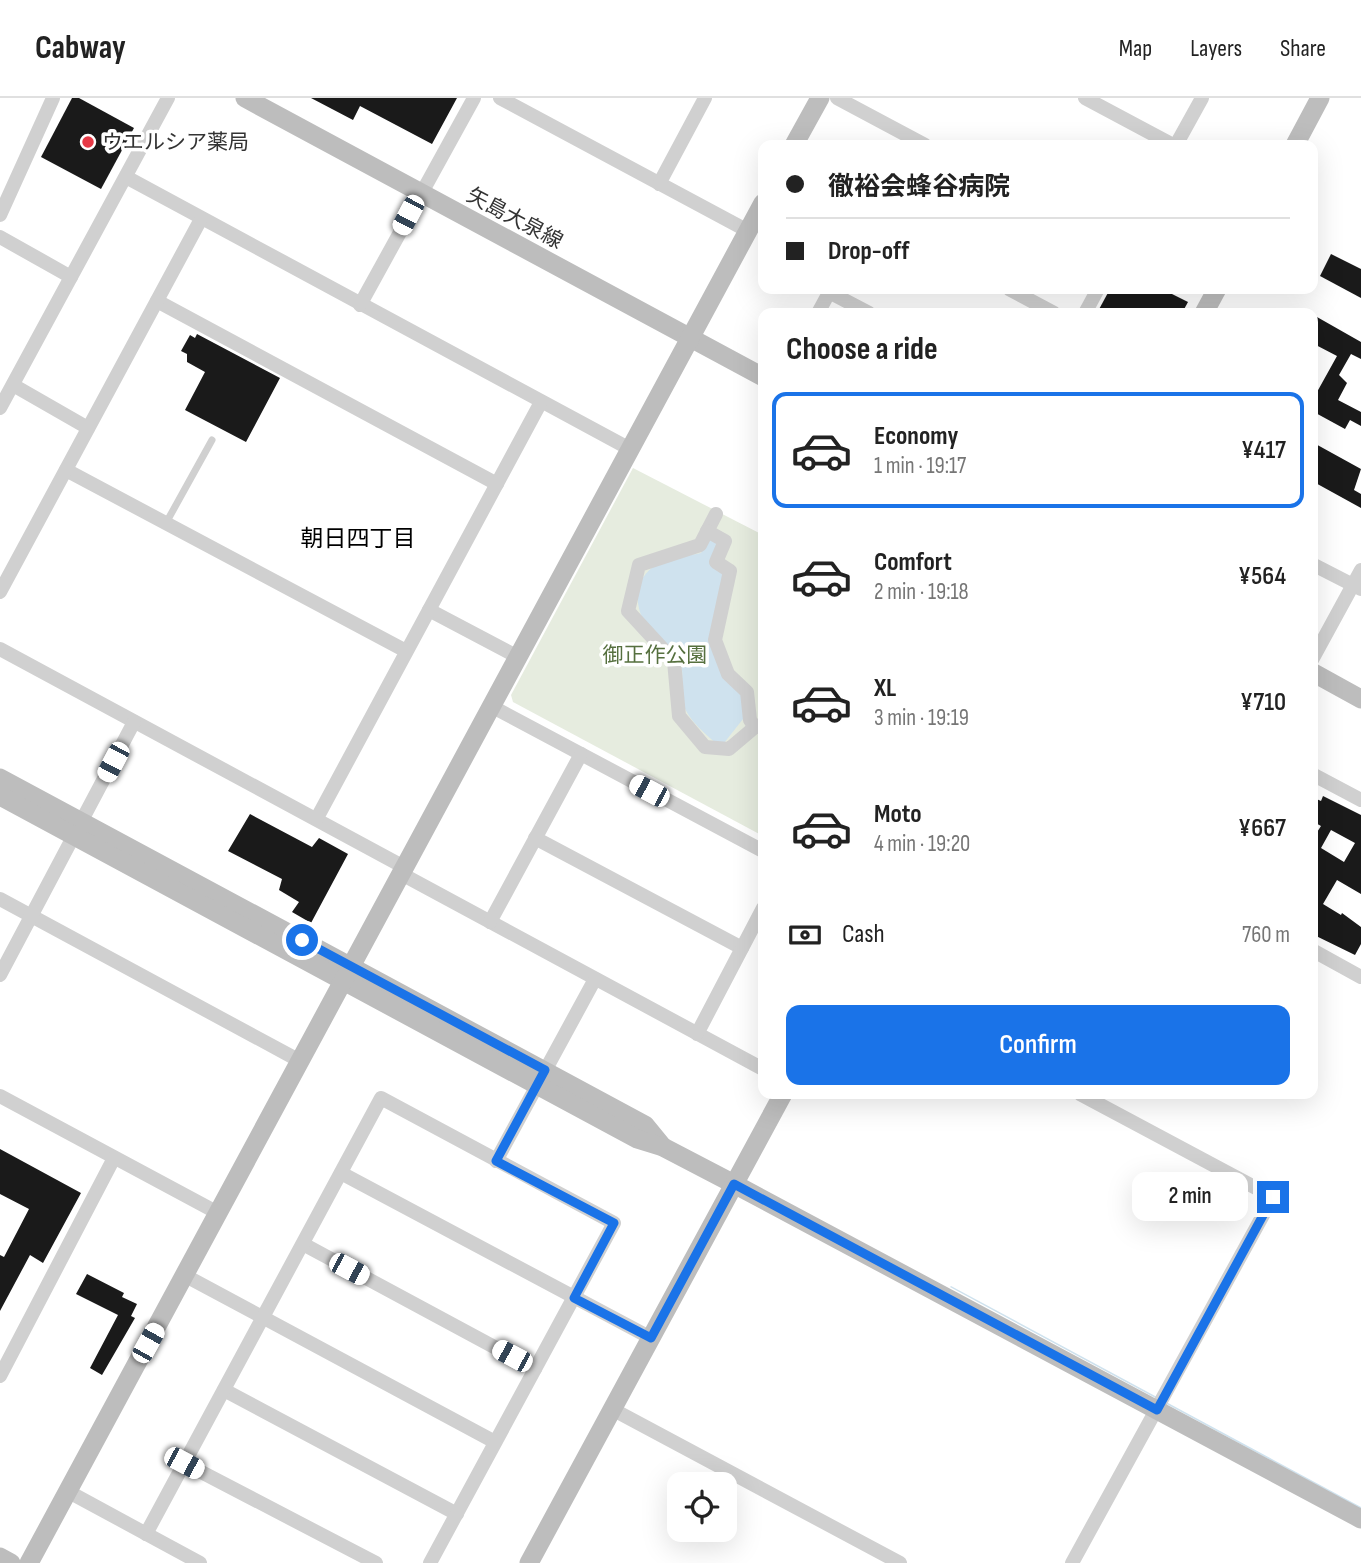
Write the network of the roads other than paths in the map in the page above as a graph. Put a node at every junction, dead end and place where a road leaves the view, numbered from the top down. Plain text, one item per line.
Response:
1 (52, 98) edge
2 (168, 98) edge
3 (245, 98) edge
4 (474, 98) edge
5 (500, 98) edge
6 (820, 98) edge
7 (837, 98) edge
8 (1084, 98) edge
9 (1202, 98) edge
10 (1320, 98) edge
11 (703, 99) edge
12 (797, 140) edge
13 (907, 140) edge
14 (1165, 140) edge
15 (1178, 140) edge
16 (1298, 140) edge
17 (125, 177) junction
18 (659, 184) junction
19 (421, 193) junction
20 (758, 212) edge
21 (0, 215) edge
22 (201, 219) junction
23 (748, 231) junction
24 (0, 237) edge
25 (71, 277) junction
26 (837, 294) edge
27 (1018, 294) edge
28 (157, 301) junction
29 (360, 304) junction
30 (861, 308) edge
31 (1045, 308) edge
32 (690, 338) junction
33 (758, 374) edge
34 (13, 385) junction
35 (541, 402) junction
36 (0, 408) edge
37 (89, 428) junction
38 (212, 440) dead end
39 (630, 449) junction
40 (66, 470) junction
41 (497, 484) junction
42 (716, 514) dead end
43 (166, 523) junction
44 (707, 531) junction
45 (1318, 567) edge
46 (1361, 570) edge
47 (1357, 587) edge
48 (0, 592) edge
49 (429, 610) junction
50 (0, 649) edge
51 (1318, 650) edge
52 (406, 652) junction
53 (518, 657) junction
54 (1318, 676) edge
55 (1361, 699) edge
56 (491, 706) junction
57 (134, 722) junction
58 (758, 726) edge
59 (758, 728) edge
60 (581, 754) junction
61 (1318, 777) edge
62 (0, 778) edge
63 (0, 796) edge
64 (1361, 800) edge
65 (317, 818) junction
66 (77, 828) junction
67 (535, 838) junction
68 (758, 848) edge
69 (407, 873) junction
70 (0, 899) edge
71 (32, 916) junction
72 (758, 918) edge
73 (490, 922) junction
74 (742, 948) junction
75 (1318, 953) edge
76 (347, 974) junction
77 (0, 975) edge
78 (1361, 976) edge
79 (595, 979) junction
80 (697, 1034) junction
81 (300, 1061) junction
82 (758, 1066) edge
83 (541, 1078) junction
84 (0, 1096) edge
85 (780, 1099) edge
86 (1089, 1099) edge
87 (114, 1158) junction
88 (496, 1161) junction
89 (341, 1173) junction
90 (734, 1184) junction
91 (218, 1213) junction
92 (303, 1244) junction
93 (184, 1275) junction
94 (574, 1298) junction
95 (263, 1318) junction
96 (651, 1338) junction
97 (535, 1369) junction
98 (0, 1376) edge
99 (224, 1390) junction
100 (612, 1409) junction
101 (1157, 1410) junction
102 (495, 1443) junction
103 (184, 1463) junction
104 (69, 1492) junction
105 (457, 1514) junction
106 (1361, 1519) edge
107 (146, 1534) junction
108 (0, 1557) edge
109 (11, 1563) edge
110 (29, 1563) edge
111 (200, 1563) edge
112 (376, 1563) edge
113 (430, 1563) edge
114 (529, 1563) edge
115 (900, 1563) edge
116 (1072, 1563) edge

1 - 21 street
2 - 17 street
3 - 19 street, 矢島大泉線
4 - 19 street
5 - 18 street
6 - 12 street
7 - 13 street
8 - 14 street
9 - 15 street
10 - 16 street
11 - 18 street
17 - 22 street
17 - 25 street
18 - 23 street
19 - 29 street
19 - 32 street, 矢島大泉線
20 - 23 street
22 - 28 street
22 - 29 street
23 - 32 street
24 - 25 street
25 - 34 street
26 - 30 street
27 - 31 street
28 - 37 street
28 - 41 street
29 - 35 street
32 - 33 street, 矢島大泉線
32 - 39 street
34 - 36 street
34 - 37 street
35 - 39 street
35 - 41 street
37 - 40 street
38 - 43 lane
39 - 53 street
40 - 43 street
40 - 48 street
41 - 49 street
42 - 44 street
43 - 52 street
44 - 58 street
44 - 59 street
45 - 47 street
46 - 47 street
47 - 51 street
49 - 52 street
49 - 53 street
50 - 57 street
52 - 65 street
53 - 56 street
54 - 55 street
56 - 60 street
56 - 69 street
57 - 65 street
57 - 66 street
60 - 67 street
60 - 68 street
61 - 64 street
62 - 66 street
63 - 66 street
65 - 69 street
66 - 71 street
66 - 76 street
67 - 73 street
67 - 74 street
69 - 73 street
69 - 76 street
70 - 71 street
71 - 77 street
71 - 81 street
72 - 74 street
73 - 79 street
74 - 80 street
75 - 78 street
76 - 81 street
76 - 83 street
79 - 80 street
79 - 83 street
80 - 82 street
81 - 91 street
83 - 88 street
83 - 90 street
84 - 87 street
85 - 90 street
86 - 101 street
87 - 91 street
87 - 98 street
88 - 89 street
88 - 94 street
89 - 92 street
89 - 94 street
90 - 96 street
90 - 101 street
91 - 93 street
92 - 95 street
92 - 97 street
93 - 95 street
93 - 104 street
94 - 96 street
94 - 97 street
95 - 99 street
95 - 102 street
96 - 100 street
97 - 102 street
99 - 103 street
99 - 105 street
100 - 114 street
100 - 115 street
101 - 106 street
101 - 116 street
102 - 105 street
103 - 107 street
103 - 112 street
104 - 107 street
104 - 110 street
105 - 113 street
107 - 111 street
108 - 109 street

